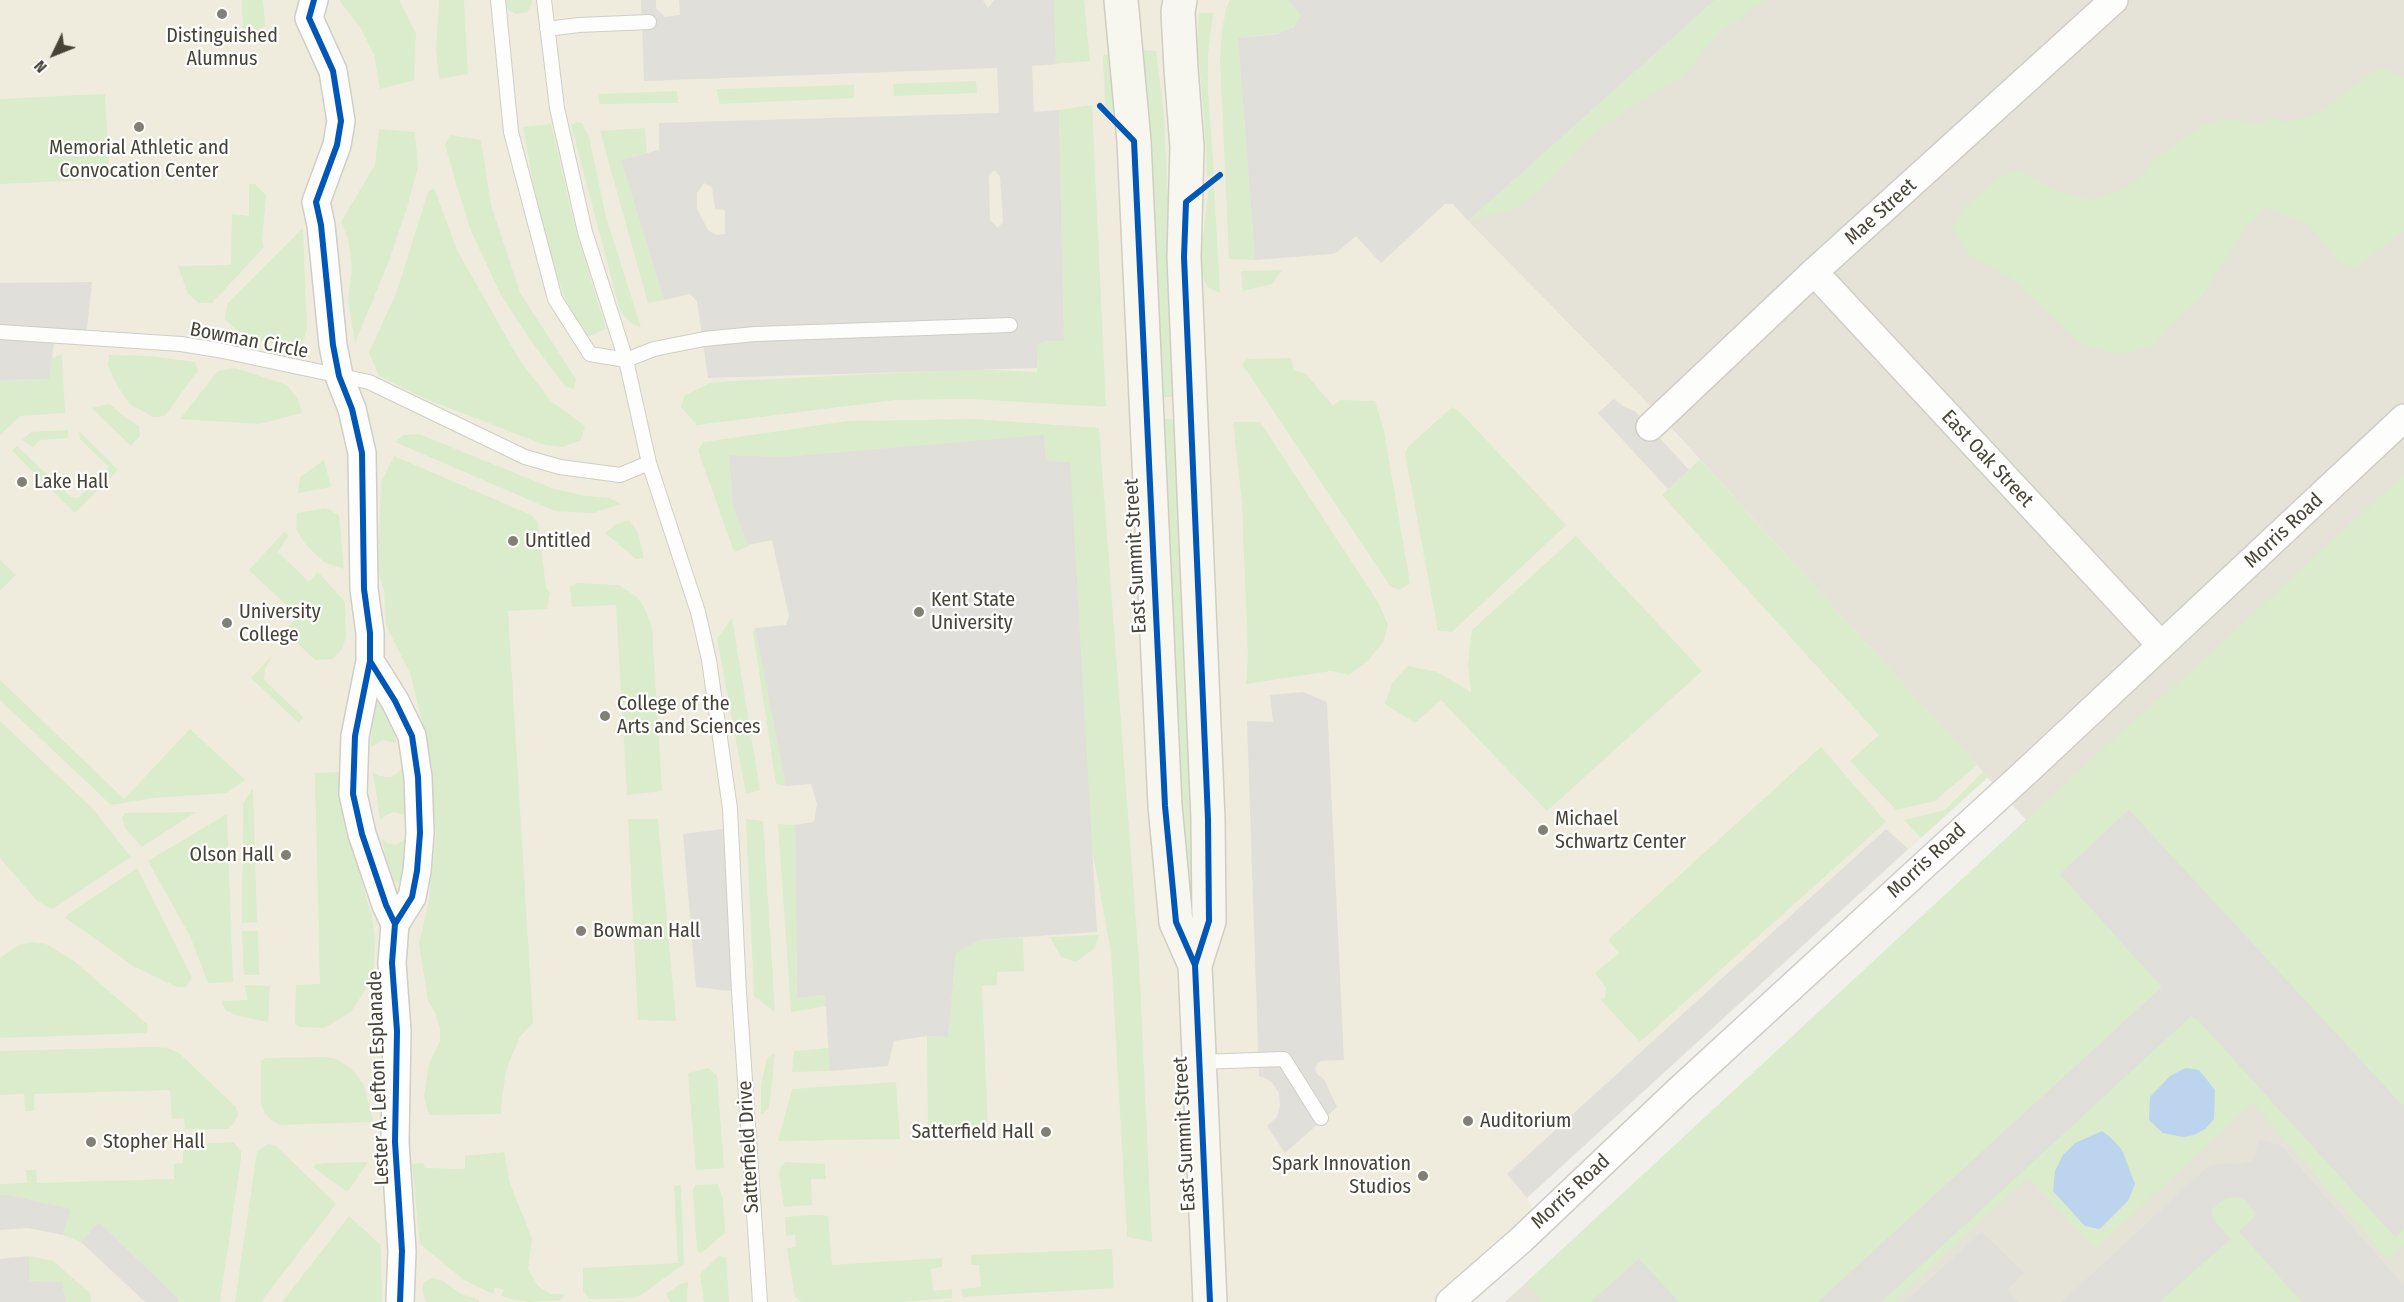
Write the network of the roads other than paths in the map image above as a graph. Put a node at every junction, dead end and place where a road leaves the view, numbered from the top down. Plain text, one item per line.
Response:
1 (314, 0) edge
2 (498, 0) edge
3 (544, 0) edge
4 (1121, 0) edge
5 (1179, 0) edge
6 (2114, 0) edge
7 (649, 22) dead end
8 (547, 29) junction
9 (1814, 272) junction
10 (1010, 325) dead end
11 (0, 332) edge
12 (626, 360) junction
13 (339, 376) junction
14 (2404, 418) edge
15 (1650, 427) dead end
16 (650, 463) junction
17 (2161, 645) junction
18 (370, 662) junction
19 (395, 924) junction
20 (1195, 965) junction
21 (1199, 1062) junction
22 (1321, 1118) dead end
23 (400, 1302) edge
24 (760, 1302) edge
25 (1210, 1302) edge
26 (1449, 1302) edge

1 - 13 street, Lester A. Lefton Esplanade
2 - 12 lane
3 - 8 lane, Satterfield Drive
4 - 20 main road, East Summit Street
5 - 20 main road, East Summit Street
6 - 9 street, Mae Street
7 - 8 lane
8 - 12 lane, Satterfield Drive
9 - 15 street, Mae Street
9 - 17 street, East Oak Street
10 - 12 lane
11 - 13 lane, Bowman Circle
12 - 16 lane, Satterfield Drive
13 - 16 lane, Bowman Circle
13 - 18 street, Lester A. Lefton Esplanade
14 - 17 street, Morris Road
16 - 24 lane, Satterfield Drive
17 - 26 street, Morris Road
18 - 19 street, Lester A. Lefton Esplanade
18 - 19 street, Lester A. Lefton Esplanade
19 - 23 street, Lester A. Lefton Esplanade
20 - 21 main road, East Summit Street
21 - 22 lane
21 - 25 main road, East Summit Street

